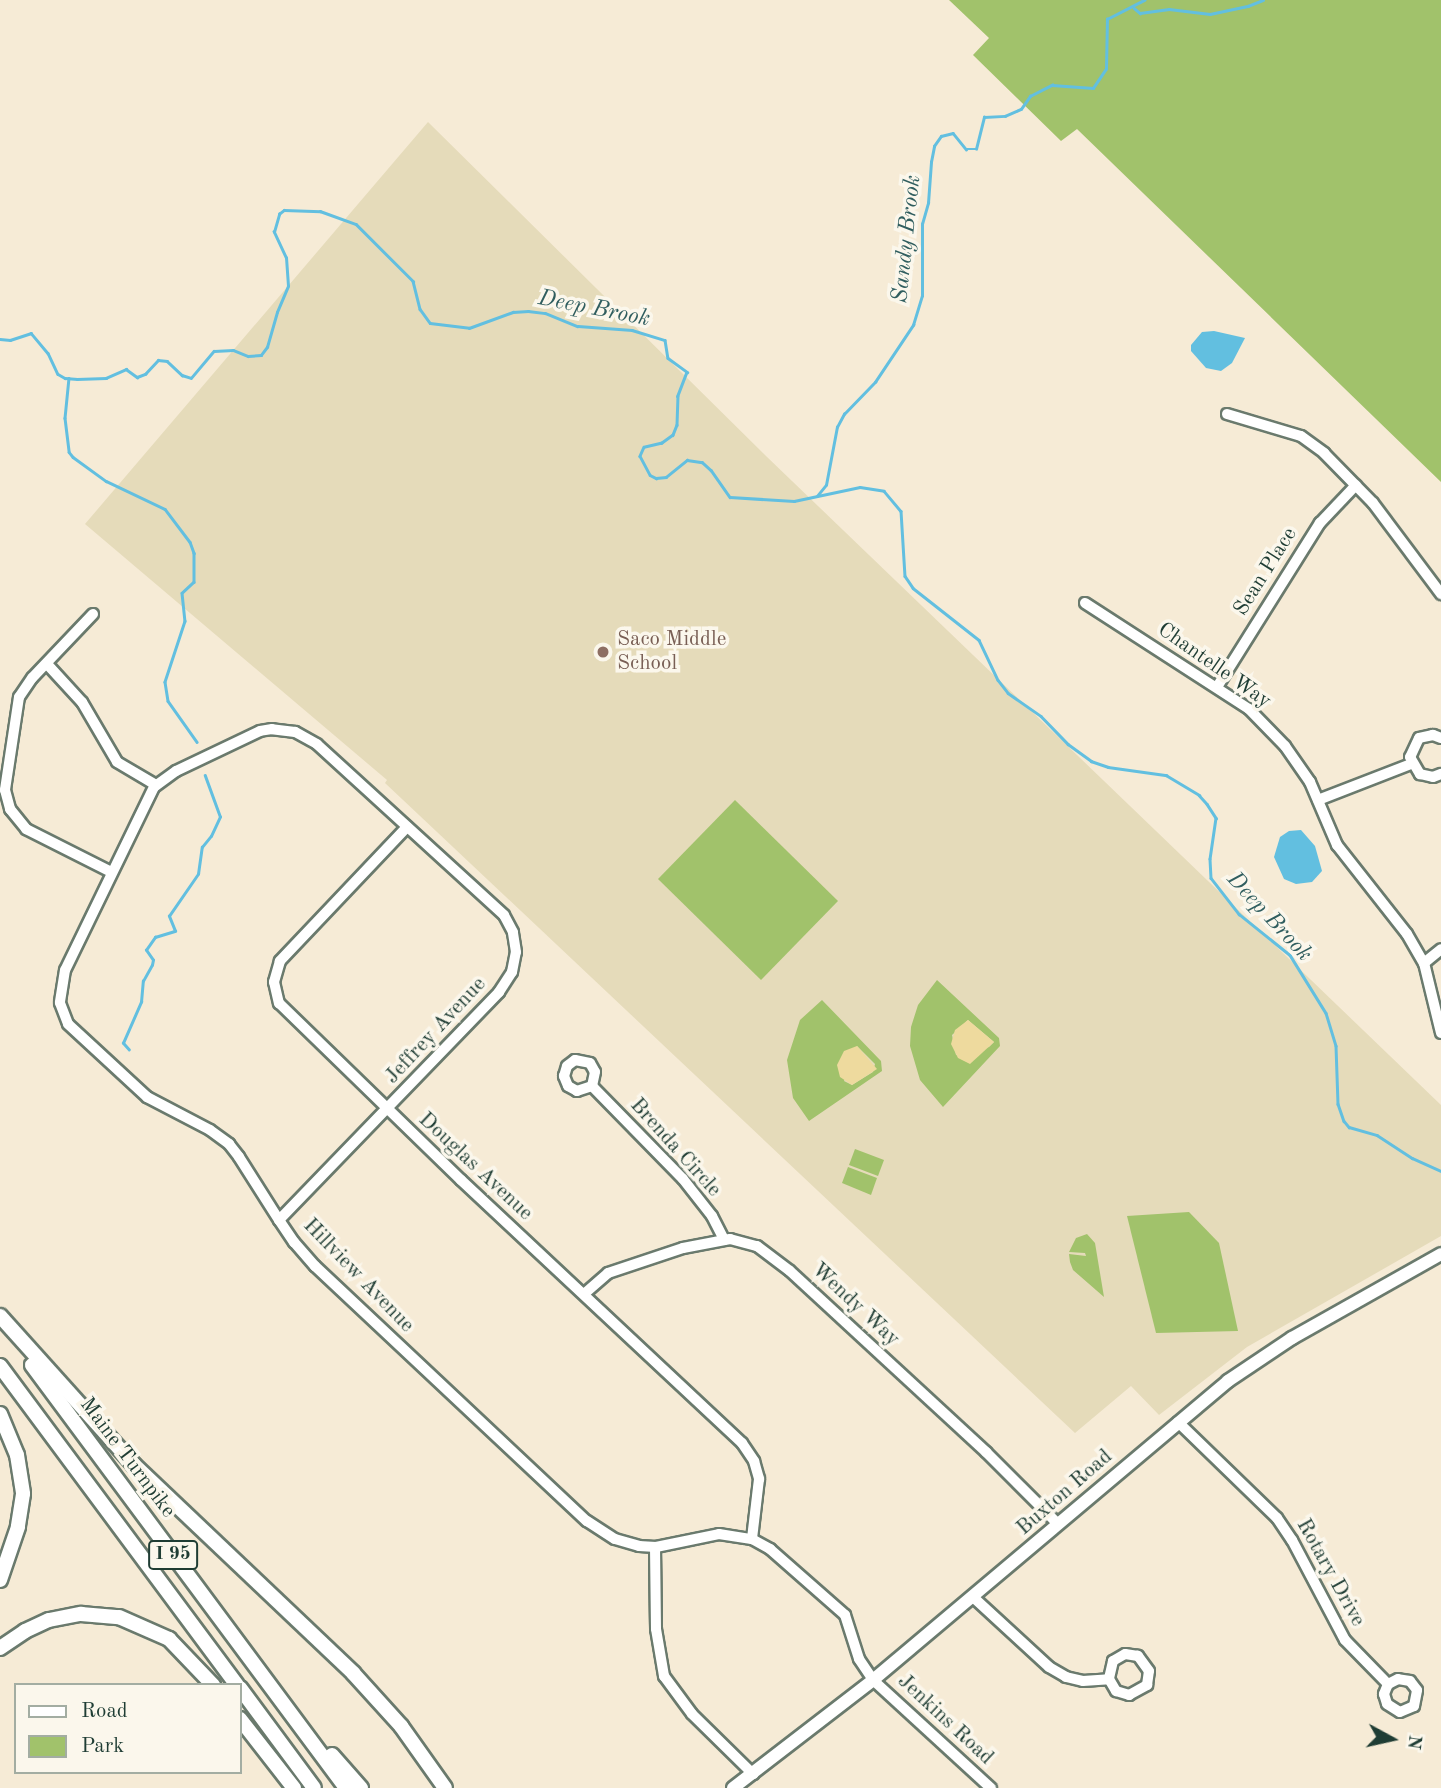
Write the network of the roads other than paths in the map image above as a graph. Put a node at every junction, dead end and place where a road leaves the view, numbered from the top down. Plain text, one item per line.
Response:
1 (1227, 414) dead end
2 (1356, 485) junction
3 (1441, 594) edge
4 (1085, 603) dead end
5 (93, 614) dead end
6 (47, 664) junction
7 (1217, 687) junction
8 (1441, 738) edge
9 (1411, 764) junction
10 (1441, 774) edge
11 (156, 785) junction
12 (1318, 800) junction
13 (407, 827) junction
14 (111, 873) junction
15 (1441, 949) edge
16 (1424, 963) junction
17 (1441, 1032) edge
18 (592, 1086) dead end
19 (388, 1110) junction
20 (279, 1220) junction
21 (724, 1240) junction
22 (1441, 1254) edge
23 (584, 1294) junction
24 (0, 1317) edge
25 (0, 1322) edge
26 (0, 1366) edge
27 (0, 1414) edge
28 (1178, 1422) junction
29 (1058, 1524) junction
30 (752, 1539) junction
31 (654, 1547) junction
32 (0, 1580) edge
33 (973, 1597) junction
34 (0, 1648) edge
35 (1109, 1679) junction
36 (873, 1680) junction
37 (266, 1681) junction
38 (211, 1683) edge
39 (236, 1683) edge
40 (1388, 1684) dead end
41 (242, 1691) edge
42 (242, 1722) edge
43 (753, 1774) junction
44 (294, 1788) edge
45 (314, 1788) edge
46 (346, 1788) edge
47 (361, 1788) edge
48 (445, 1788) edge
49 (733, 1788) edge
50 (991, 1788) edge

1 - 2 street
2 - 3 street
2 - 7 street, Sean Place
4 - 7 street, Chantelle Way
5 - 6 street
6 - 11 street
6 - 14 street
7 - 12 street, Chantelle Way
8 - 9 street
9 - 10 street
9 - 12 street
11 - 13 street
11 - 14 street, Hillview Avenue
12 - 16 street, Chantelle Way
13 - 19 street, Jeffrey Avenue
13 - 19 street, Douglas Avenue
14 - 20 street, Hillview Avenue
15 - 16 street
16 - 17 street, Chantelle Way
18 - 21 street, Brenda Circle
19 - 20 street, Jeffrey Avenue
19 - 23 street, Douglas Avenue
20 - 31 street, Hillview Avenue
21 - 23 street, Wendy Way
21 - 29 street, Wendy Way
22 - 28 main road, Buxton Road
23 - 30 street, Douglas Avenue
24 - 48 highway
25 - 37 highway, Maine Turnpike / I 95
26 - 39 highway, I 95
27 - 32 highway
28 - 29 main road, Buxton Road
28 - 40 street, Rotary Drive
29 - 33 main road, Buxton Road
30 - 31 street, Hillview Avenue
30 - 36 street, Hillview Avenue
31 - 43 street
33 - 35 street
33 - 36 main road, Buxton Road
34 - 38 highway
35 - 35 street
36 - 43 main road, Buxton Road
36 - 50 street, Jenkins Road
37 - 46 highway, Maine Turnpike / I 95
37 - 47 highway
41 - 45 highway, I 95
42 - 44 highway
43 - 49 main road, Buxton Road

